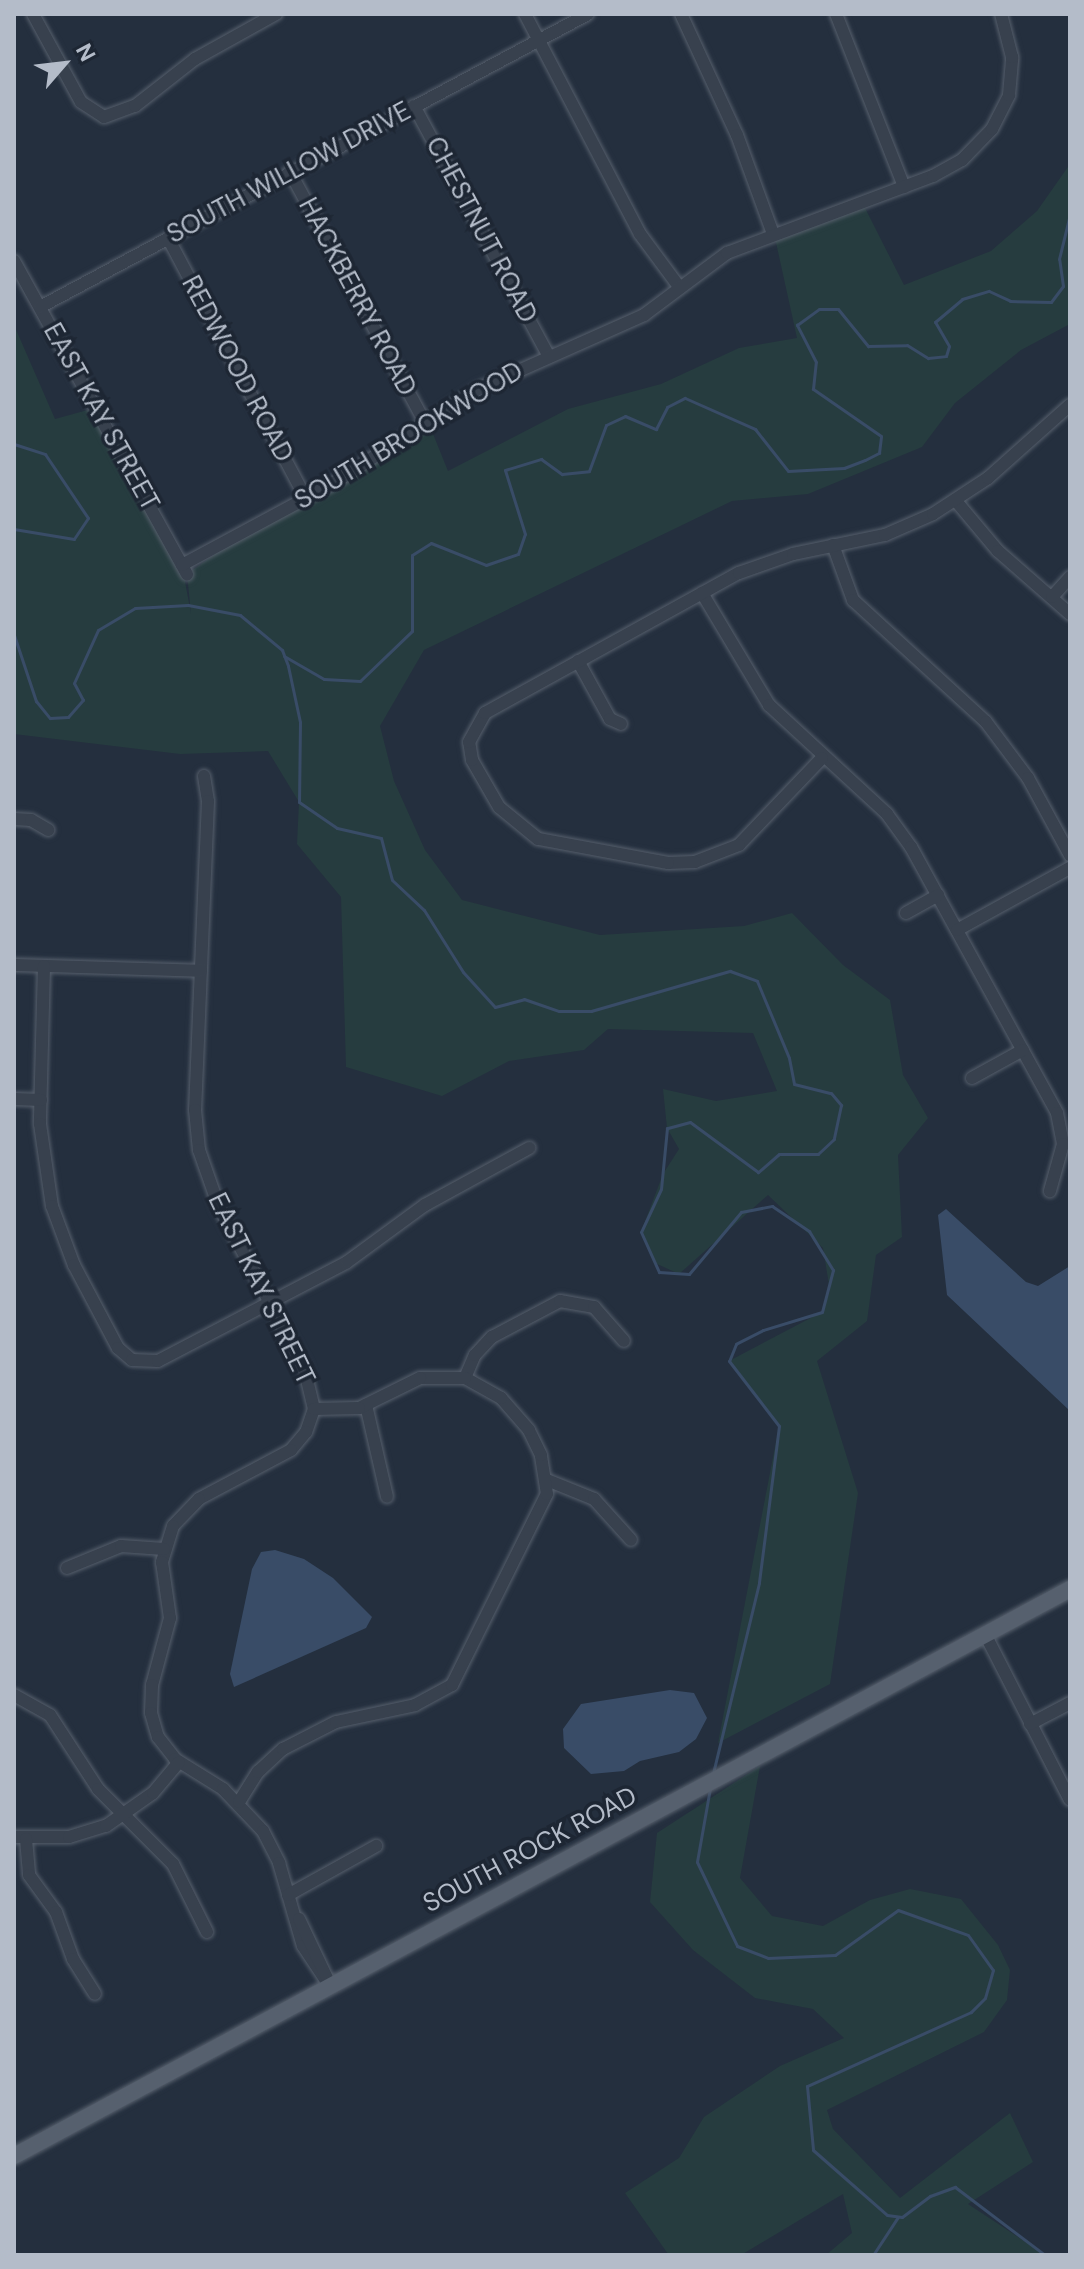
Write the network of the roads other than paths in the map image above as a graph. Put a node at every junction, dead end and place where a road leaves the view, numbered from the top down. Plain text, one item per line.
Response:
1 (33, 14) edge
2 (276, 14) edge
3 (525, 14) edge
4 (588, 14) edge
5 (681, 14) edge
6 (836, 14) edge
7 (1001, 14) edge
8 (539, 40) junction
9 (414, 106) junction
10 (290, 172) junction
11 (904, 187) junction
12 (773, 234) junction
13 (168, 238) junction
14 (14, 261) edge
15 (680, 288) junction
16 (40, 307) junction
17 (548, 355) junction
18 (1070, 405) edge
19 (424, 421) junction
20 (306, 499) junction
21 (956, 501) junction
22 (833, 545) junction
23 (185, 569) joint
24 (1070, 577) edge
25 (702, 593) junction
26 (1052, 597) junction
27 (1070, 614) edge
28 (578, 661) junction
29 (621, 724) dead end
30 (822, 758) junction
31 (204, 776) dead end
32 (14, 819) edge
33 (48, 830) dead end
34 (1070, 855) edge
35 (1070, 868) edge
36 (938, 895) junction
37 (906, 913) dead end
38 (957, 930) junction
39 (14, 965) edge
40 (44, 966) junction
41 (201, 971) junction
42 (1023, 1050) junction
43 (972, 1078) dead end
44 (14, 1099) edge
45 (41, 1100) junction
46 (529, 1148) dead end
47 (1050, 1191) dead end
48 (270, 1302) junction
49 (624, 1341) dead end
50 (465, 1378) junction
51 (366, 1405) junction
52 (314, 1409) junction
53 (547, 1480) junction
54 (387, 1497) dead end
55 (631, 1540) dead end
56 (164, 1549) junction
57 (67, 1568) dead end
58 (1070, 1589) edge
59 (985, 1634) junction
60 (14, 1695) edge
61 (1070, 1703) edge
62 (1030, 1724) junction
63 (179, 1762) junction
64 (1070, 1800) edge
65 (239, 1802) junction
66 (124, 1816) junction
67 (20, 1838) edge
68 (376, 1846) dead end
69 (288, 1895) junction
70 (207, 1932) dead end
71 (329, 1985) junction
72 (95, 1994) dead end
73 (14, 2156) edge

1 - 2 street
3 - 8 street
4 - 8 street, SOUTH WILLOW DRIVE
5 - 12 street
6 - 11 street
7 - 11 street, SOUTH BROOKWOOD
8 - 9 street, SOUTH WILLOW DRIVE
8 - 15 street
9 - 10 street, SOUTH WILLOW DRIVE
9 - 17 street, CHESTNUT ROAD
10 - 13 street, SOUTH WILLOW DRIVE
10 - 19 street, HACKBERRY ROAD
11 - 12 street, SOUTH BROOKWOOD
12 - 15 street, SOUTH BROOKWOOD
13 - 16 street, SOUTH WILLOW DRIVE
13 - 20 street, REDWOOD ROAD
14 - 16 street, EAST KAY STREET
15 - 17 street, SOUTH BROOKWOOD
16 - 23 street, EAST KAY STREET
17 - 19 street, SOUTH BROOKWOOD
18 - 21 street
19 - 20 street, SOUTH BROOKWOOD
20 - 23 street, SOUTH BROOKWOOD
21 - 22 street
21 - 26 street
22 - 25 street
22 - 34 street
24 - 26 street
25 - 28 street
25 - 30 street
26 - 27 street
28 - 29 street
28 - 30 street
30 - 36 street
31 - 41 street, EAST KAY STREET
32 - 33 street
35 - 38 street
36 - 37 street
36 - 38 street
38 - 42 street
39 - 40 street
40 - 41 street
40 - 45 street
41 - 48 street, EAST KAY STREET
42 - 43 street
42 - 47 street
44 - 45 street
45 - 48 street
46 - 48 street
48 - 52 street, EAST KAY STREET
49 - 50 street
50 - 51 street
50 - 53 street
51 - 52 street
51 - 54 street
52 - 56 street, EAST KAY STREET
53 - 55 street
53 - 65 street
56 - 57 street
56 - 63 street
58 - 59 main road, SOUTH ROCK ROAD
59 - 62 street
59 - 71 main road, SOUTH ROCK ROAD
60 - 66 street
61 - 62 street
62 - 64 street
63 - 65 street
63 - 66 street
65 - 69 street
66 - 67 street
66 - 70 street
67 - 72 street
68 - 69 street
69 - 71 street
71 - 73 main road, SOUTH ROCK ROAD

